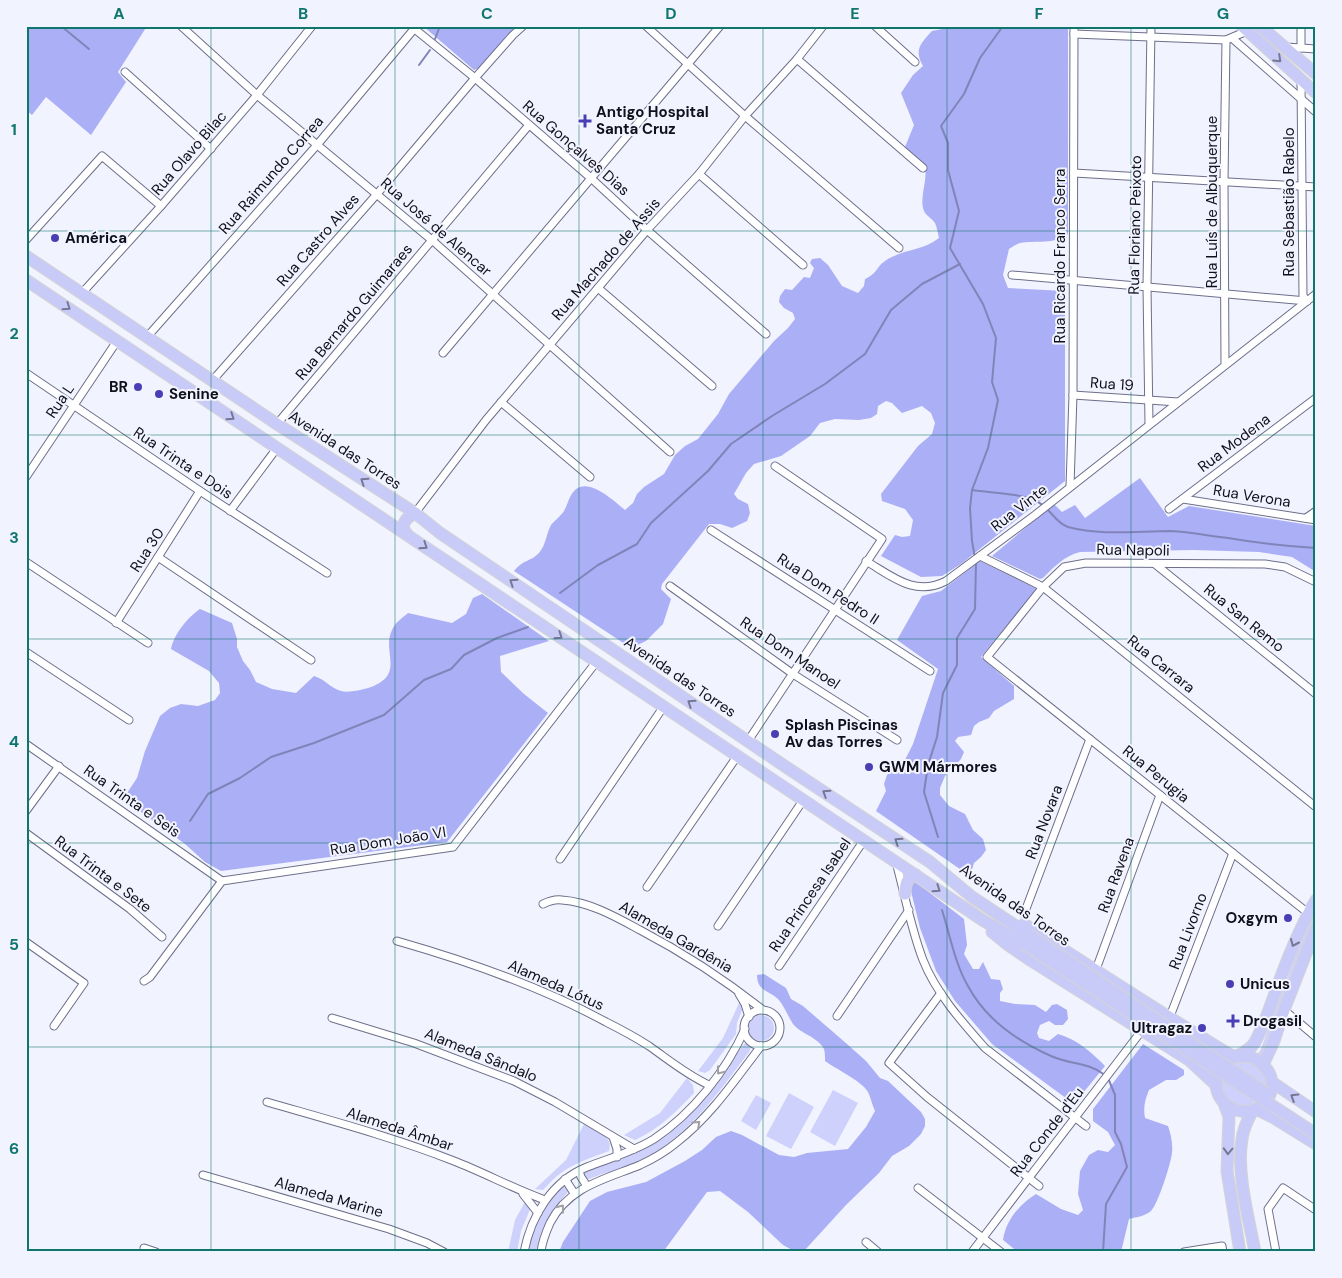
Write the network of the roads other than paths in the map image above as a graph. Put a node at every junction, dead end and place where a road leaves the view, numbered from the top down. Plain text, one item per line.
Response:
1 (181, 26) edge
2 (523, 26) edge
3 (646, 26) edge
4 (720, 26) edge
5 (823, 26) edge
6 (875, 26) edge
7 (1151, 26) edge
8 (1260, 26) edge
9 (1301, 26) edge
10 (307, 28) edge
11 (412, 28) edge
12 (1245, 28) edge
13 (1074, 30) edge
14 (1150, 36) junction
15 (1229, 39) junction
16 (1284, 47) junction
17 (1304, 48) junction
18 (1316, 49) edge
19 (797, 59) junction
20 (915, 62) dead end
21 (688, 64) junction
22 (1311, 70) edge
23 (125, 72) dead end
24 (474, 78) junction
25 (1302, 81) junction
26 (1316, 93) edge
27 (257, 94) junction
28 (1302, 101) junction
29 (1316, 112) edge
30 (746, 116) junction
31 (529, 125) junction
32 (317, 145) junction
33 (211, 149) junction
34 (923, 168) dead end
35 (1074, 173) junction
36 (700, 174) junction
37 (1150, 178) junction
38 (592, 179) junction
39 (1224, 182) junction
40 (1302, 186) junction
41 (1316, 187) edge
42 (377, 194) junction
43 (162, 206) junction
44 (647, 230) junction
45 (26, 240) edge
46 (433, 241) junction
47 (899, 248) dead end
48 (26, 256) edge
49 (803, 265) dead end
50 (1012, 275) dead end
51 (26, 280) edge
52 (1073, 280) junction
53 (1147, 287) junction
54 (598, 288) junction
55 (82, 293) junction
56 (493, 294) junction
57 (1226, 294) junction
58 (1316, 294) edge
59 (1307, 301) junction
60 (766, 334) dead end
61 (147, 337) junction
62 (117, 341) junction
63 (550, 345) junction
64 (443, 354) dead end
65 (1225, 365) junction
66 (26, 374) edge
67 (212, 381) junction
68 (712, 386) dead end
69 (1073, 395) junction
70 (1316, 398) edge
71 (1149, 400) junction
72 (501, 402) junction
73 (1178, 402) junction
74 (74, 406) junction
75 (277, 424) junction
76 (1149, 424) junction
77 (277, 448) junction
78 (670, 452) dead end
79 (775, 466) dead end
80 (29, 468) edge
81 (26, 477) edge
82 (590, 477) dead end
83 (1070, 486) junction
84 (200, 492) junction
85 (383, 493) junction
86 (352, 498) junction
87 (1183, 499) junction
88 (1169, 509) dead end
89 (1316, 510) edge
90 (230, 511) junction
91 (415, 513) junction
92 (1306, 518) junction
93 (1316, 520) edge
94 (711, 530) dead end
95 (407, 534) junction
96 (158, 557) junction
97 (979, 557) junction
98 (866, 561) junction
99 (26, 562) edge
100 (1156, 564) junction
101 (327, 573) dead end
102 (1316, 582) edge
103 (670, 586) dead end
104 (1043, 587) junction
105 (836, 610) junction
106 (116, 622) junction
107 (148, 643) dead end
108 (26, 652) edge
109 (987, 657) joint
110 (311, 660) dead end
111 (597, 661) junction
112 (930, 671) dead end
113 (793, 674) junction
114 (1316, 694) edge
115 (664, 706) junction
116 (129, 720) dead end
117 (1090, 739) junction
118 (898, 740) dead end
119 (748, 741) junction
120 (26, 744) edge
121 (738, 755) junction
122 (59, 766) junction
123 (788, 769) junction
124 (760, 770) junction
125 (1160, 795) junction
126 (804, 799) junction
127 (1316, 807) edge
128 (26, 811) edge
129 (26, 833) edge
130 (864, 840) junction
131 (1233, 853) junction
132 (560, 859) dead end
133 (896, 862) junction
134 (930, 862) junction
135 (916, 875) junction
136 (222, 881) junction
137 (646, 887) dead end
138 (905, 894) junction
139 (1316, 900) edge
140 (543, 904) dead end
141 (909, 910) junction
142 (1308, 913) junction
143 (1024, 914) dead end
144 (984, 920) junction
145 (718, 926) dead end
146 (1316, 928) edge
147 (162, 937) dead end
148 (1026, 939) junction
149 (398, 941) dead end
150 (26, 942) edge
151 (1098, 964) dead end
152 (778, 966) dead end
153 (144, 980) dead end
154 (737, 990) junction
155 (941, 993) junction
156 (763, 1010) junction
157 (1284, 1010) junction
158 (837, 1016) dead end
159 (749, 1017) junction
160 (332, 1018) dead end
161 (1169, 1019) junction
162 (54, 1026) dead end
163 (745, 1029) junction
164 (1143, 1029) junction
165 (1316, 1037) edge
166 (761, 1046) junction
167 (1234, 1056) junction
168 (1268, 1074) junction
169 (693, 1078) junction
170 (709, 1085) junction
171 (1217, 1088) junction
172 (702, 1094) junction
173 (267, 1102) dead end
174 (1224, 1103) junction
175 (1254, 1110) junction
176 (1316, 1112) edge
177 (1076, 1118) junction
178 (1086, 1126) dead end
179 (1316, 1126) edge
180 (1316, 1134) edge
181 (612, 1136) junction
182 (1316, 1144) edge
183 (634, 1149) junction
184 (617, 1157) junction
185 (579, 1171) junction
186 (203, 1175) dead end
187 (1029, 1178) junction
188 (565, 1179) junction
189 (587, 1186) junction
190 (1040, 1186) dead end
191 (918, 1188) dead end
192 (521, 1192) junction
193 (574, 1193) junction
194 (545, 1200) junction
195 (1316, 1210) edge
196 (538, 1213) junction
197 (983, 1238) junction
198 (866, 1242) dead end
199 (144, 1248) dead end
200 (1222, 1249) edge
201 (156, 1252) edge
202 (444, 1252) edge
203 (524, 1252) edge
204 (541, 1252) edge
205 (878, 1252) edge
206 (972, 1252) edge
207 (1001, 1252) edge
208 (1184, 1252) edge
209 (1240, 1252) edge
210 (1255, 1252) edge
211 (1276, 1252) edge

1 - 27 street, Rua José de Alencar
2 - 24 street, Rua Castro Alves
3 - 21 street
4 - 21 street
5 - 19 street, Rua Machado de Assis
6 - 20 street
7 - 14 street, Rua Floriano Peixoto
8 - 16 main road
9 - 17 street
10 - 27 street, Rua Olavo Bilac
11 - 24 street, Rua Gonçalves Dias
11 - 32 street, Rua Raimundo Correa
12 - 15 street
12 -> 25 main road
13 - 14 street
13 - 35 street, Rua Ricardo Franco Serra
14 - 15 street
14 - 37 street, Rua Floriano Peixoto
15 - 28 street
15 - 39 street, Rua Luís de Albuquerque
16 - 17 street
16 - 22 main road
17 - 18 street
17 - 22 street
19 - 30 street, Rua Machado de Assis
19 - 34 street
21 - 30 street
21 - 38 street
23 - 33 street
24 - 31 street, Rua Gonçalves Dias
24 - 42 street, Rua Castro Alves
25 - 26 main road
25 - 28 street, Rua Sebastião Rabelo
27 - 32 street, Rua José de Alencar
27 - 33 street, Rua Olavo Bilac
28 - 29 street
28 - 40 street, Rua Sebastião Rabelo
30 - 36 street, Rua Machado de Assis
30 - 47 street
31 - 38 street, Rua Gonçalves Dias
31 - 46 street, Rua Bernardo Guimaraes
32 - 42 street, Rua José de Alencar
32 - 61 street, Rua Raimundo Correa
33 - 43 street, Rua Olavo Bilac
35 - 37 street
35 - 52 street, Rua Ricardo Franco Serra
36 - 44 street, Rua Machado de Assis
36 - 49 street
37 - 39 street
37 - 53 street, Rua Floriano Peixoto
38 - 44 street, Rua Gonçalves Dias
38 - 56 street
39 - 40 street
39 - 57 street, Rua Luís de Albuquerque
40 - 41 street
40 - 59 street, Rua Sebastião Rabelo
42 - 46 street, Rua José de Alencar
42 - 67 street, Rua Castro Alves
43 - 45 street
43 - 55 street, Rua Olavo Bilac
44 - 54 street, Rua Machado de Assis
44 - 60 street, Rua Gonçalves Dias
46 - 56 street, Rua José de Alencar
46 - 75 street, Rua Bernardo Guimaraes
48 - 55 main road, Avenida das Torres
50 - 52 street
51 -> 62 main road, Avenida das Torres
52 - 53 street
52 - 69 street, Rua Ricardo Franco Serra
53 - 57 street
53 - 71 street, Rua Floriano Peixoto
54 - 63 street, Rua Machado de Assis
54 - 68 street
55 - 61 main road, Avenida das Torres
56 - 63 street, Rua José de Alencar
56 - 64 street
57 - 59 street
57 - 65 street, Rua Luís de Albuquerque
58 - 59 street, Rua Vinte
59 - 65 street, Rua Vinte
61 - 67 main road, Avenida das Torres
62 - 74 street, Rua L
62 -> 77 main road, Avenida das Torres
63 - 72 street, Rua Machado de Assis
63 - 78 street, Rua José de Alencar
65 - 73 street, Rua Vinte
66 - 74 street, Rua Trinta e Dois
67 - 75 main road, Avenida das Torres
69 - 71 street, Rua 19
69 - 83 street, Rua Ricardo Franco Serra
70 - 87 street, Rua Modena
71 - 73 street
71 - 76 street, Rua Floriano Peixoto
72 - 82 street
72 - 91 street, Rua Machado de Assis
73 - 76 street, Rua Vinte
74 - 80 street, Rua L
74 - 84 street, Rua Trinta e Dois
85 -> 75 main road, Avenida das Torres
76 - 83 street, Rua Vinte
77 - 86 main road, Avenida das Torres
77 - 90 street
79 - 98 street
80 - 81 street, Rua L
83 - 97 street, Rua Vinte
84 - 90 street, Rua Trinta e Dois
84 - 96 street, Rua 30
85 - 86 main road
85 - 91 main road, Avenida das Torres
86 - 95 main road, Avenida das Torres
87 - 88 street, Rua Modena
87 - 92 street, Rua Verona
89 - 92 street
90 - 101 street, Rua Trinta e Dois
91 - 95 main road
119 -> 91 main road, Avenida das Torres
92 - 93 street, Rua Verona
94 - 105 street, Rua Dom Pedro II
95 -> 111 main road, Avenida das Torres
96 - 106 street, Rua 30
96 - 110 street
97 - 98 street, Rua Vinte
97 - 104 street, Rua Carrara
98 - 105 street
99 - 106 street
100 - 102 street, Rua Napoli
100 - 104 street, Rua Napoli
100 - 114 street, Rua San Remo
103 - 113 street, Rua Dom Manoel
104 - 109 street, Rua Napoli
104 - 127 street, Rua Carrara
105 - 112 street, Rua Dom Pedro II
105 - 113 street
106 - 107 street
108 - 116 street
109 - 117 street, Rua Perugia
111 - 115 main road, Avenida das Torres
111 - 136 street, Rua Dom João VI
113 - 118 street, Rua Dom Manoel
113 - 119 street
115 - 121 main road, Avenida das Torres
115 - 132 street
117 - 125 street, Rua Perugia
117 - 143 street, Rua Novara
119 - 123 main road, Avenida das Torres
120 - 122 street, Rua Trinta e Seis
121 - 124 main road, Avenida das Torres
121 - 137 street
122 - 128 street
122 - 136 street, Rua Trinta e Seis
123 - 124 main road
134 -> 123 main road, Avenida das Torres
124 - 126 main road, Avenida das Torres
125 - 131 street, Rua Perugia
125 - 151 street, Rua Ravena
126 - 130 main road, Avenida das Torres
126 - 145 street
129 - 147 street, Rua Trinta e Sete
130 - 133 main road, Avenida das Torres
130 - 152 street, Rua Princesa Isabel
131 - 142 street, Rua Perugia
131 - 161 street, Rua Livorno
133 - 135 main road, Avenida das Torres
133 - 138 street
134 - 148 main road, Avenida das Torres
134 - 161 main road
135 - 138 main road
135 -> 144 main road, Avenida das Torres
136 - 153 street
138 - 141 street
139 - 142 main road
140 - 154 street, Alameda Gardênia
141 - 155 street
141 - 158 street
142 -> 167 main road
144 - 148 main road, Avenida das Torres
144 - 164 main road
146 - 157 main road
148 - 179 main road, Avenida das Torres, bridge
148 - 180 main road, Avenida das Torres, bridge
149 - 169 street, Alameda Lótus
150 - 162 street
154 - 156 street, Alameda Gardênia
154 - 159 street, Alameda Gardênia
155 - 177 street
155 - 187 street
156 - 159 street
156 - 166 street
157 - 165 street
157 - 168 main road
159 - 163 street
160 - 181 street, Alameda Sândalo
161 - 167 main road
163 - 166 street
163 -> 170 street
164 - 171 main road
164 - 177 street, Rua Conde d'Eu
189 -> 166 street
167 - 168 main road
167 - 171 main road
168 - 175 main road
176 -> 168 main road
169 - 170 street, Alameda Lótus
169 - 172 street, Alameda Lótus
170 - 172 street
171 - 174 main road
172 - 183 street
173 - 192 street, Alameda Âmbar
174 - 175 main road
174 -> 209 main road
175 - 182 main road
175 - 210 main road
177 - 178 street
177 - 187 street, Rua Conde d'Eu
181 - 183 street, Alameda Sândalo
181 - 184 street
183 - 184 street
184 - 185 street
185 - 188 street
185 - 189 street
186 - 202 street, Alameda Marine
187 - 190 street
187 - 197 street, Rua Conde d'Eu
188 - 193 street
188 - 194 street
189 - 193 street
191 - 197 street
192 - 194 street, Alameda Âmbar
192 - 196 street, Alameda Âmbar
204 -> 193 street
194 - 196 street
195 - 211 street
196 - 203 street
197 - 206 street, Rua Conde d'Eu
197 - 207 street
198 - 205 street
199 - 201 street
200 - 208 street

